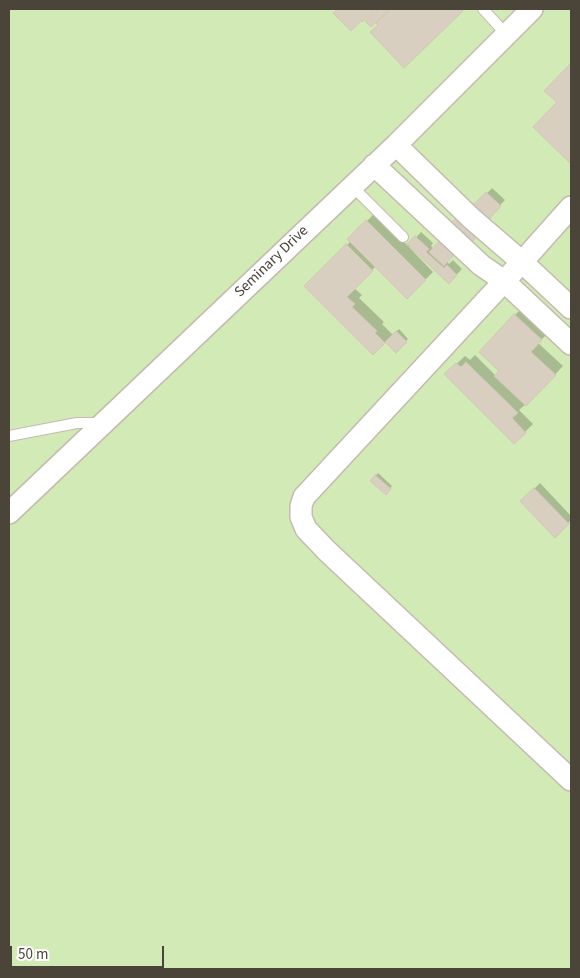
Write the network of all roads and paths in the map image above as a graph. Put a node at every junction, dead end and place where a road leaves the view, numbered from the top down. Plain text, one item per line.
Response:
1 (483, 9) edge
2 (532, 9) edge
3 (506, 34) junction
4 (396, 145) junction
5 (374, 165) junction
6 (352, 186) junction
7 (571, 207) edge
8 (403, 238) dead end
9 (522, 262) junction
10 (504, 281) junction
11 (571, 308) edge
12 (571, 344) edge
13 (102, 423) junction
14 (9, 436) edge
15 (9, 512) edge
16 (571, 780) edge

1 - 3 lane
2 - 3 street, Seminary Drive
3 - 4 street, Seminary Drive
4 - 5 street, Seminary Drive
4 - 9 street
5 - 6 street, Seminary Drive
5 - 10 street
6 - 8 lane
6 - 13 street, Seminary Drive
7 - 9 street
9 - 10 street
9 - 11 street
10 - 12 street
10 - 16 street
13 - 14 lane
13 - 15 street, Seminary Drive

